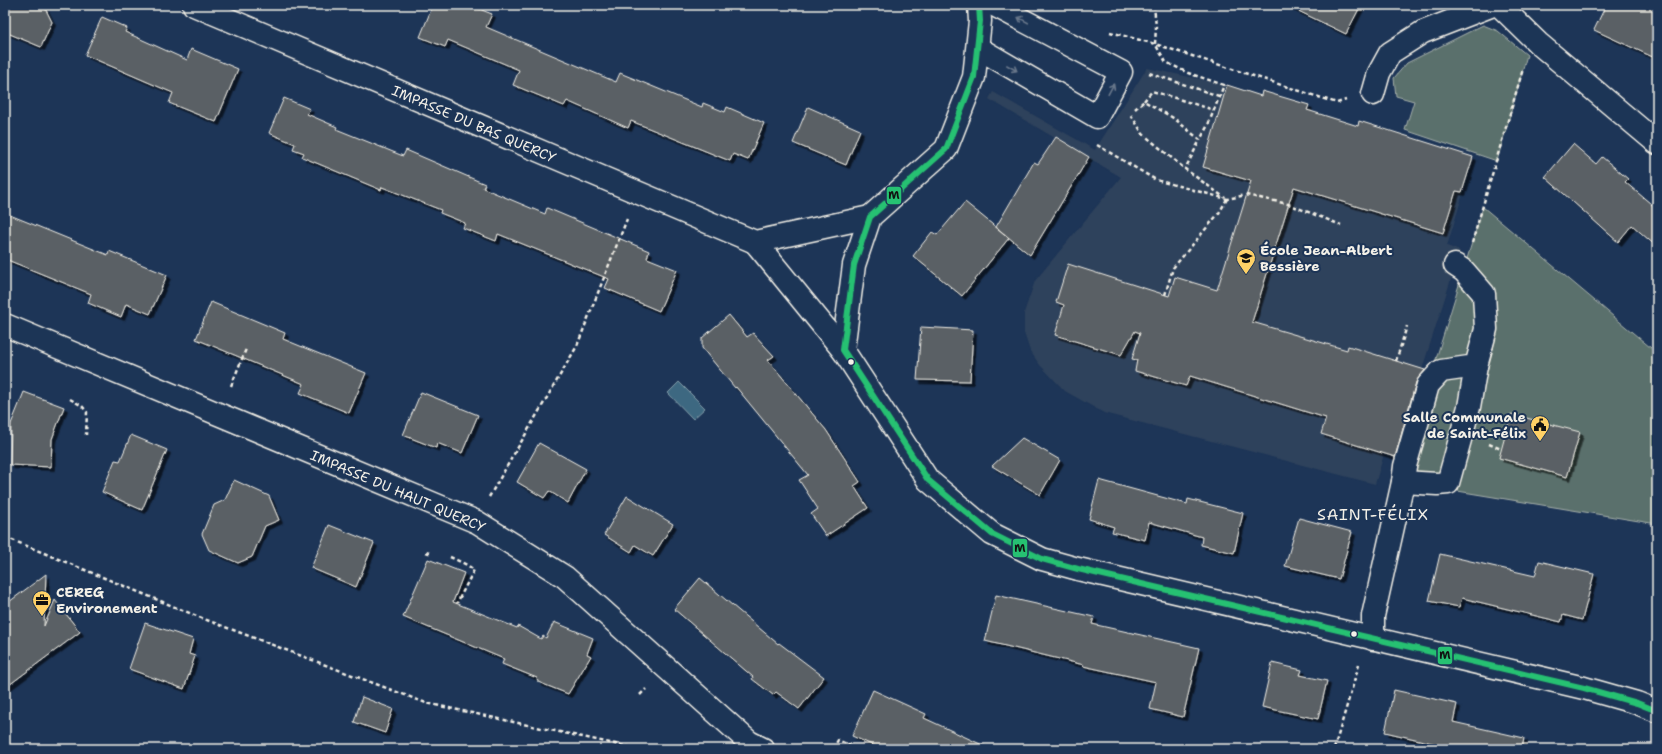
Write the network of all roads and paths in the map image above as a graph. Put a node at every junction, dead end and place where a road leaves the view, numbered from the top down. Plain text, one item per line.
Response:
1 (194, 5) edge
2 (979, 5) edge
3 (994, 5) edge
4 (1154, 5) edge
5 (1493, 5) edge
6 (1499, 5) edge
7 (1109, 32) dead end
8 (1155, 44) junction
9 (978, 48) junction
10 (1524, 67) dead end
11 (1142, 70) dead end
12 (1374, 94) joint
13 (1219, 96) junction
14 (1144, 101) junction
15 (1214, 110) junction
16 (1200, 140) junction
17 (1657, 143) edge
18 (1098, 146) dead end
19 (1185, 169) junction
20 (1227, 199) junction
21 (630, 213) dead end
22 (870, 217) junction
23 (1341, 225) dead end
24 (754, 242) junction
25 (1459, 268) joint
26 (1165, 295) dead end
27 (5, 325) edge
28 (1407, 326) dead end
29 (246, 349) dead end
30 (842, 350) junction
31 (1396, 361) dead end
32 (1476, 366) junction
33 (231, 386) dead end
34 (70, 400) dead end
35 (86, 435) dead end
36 (1403, 482) junction
37 (491, 493) dead end
38 (5, 537) edge
39 (426, 552) dead end
40 (432, 554) dead end
41 (450, 558) dead end
42 (457, 603) dead end
43 (1373, 639) junction
44 (1360, 660) dead end
45 (648, 687) dead end
46 (640, 695) dead end
47 (1657, 711) edge
48 (638, 749) edge
49 (763, 749) edge
50 (833, 749) edge
51 (856, 749) edge
52 (1334, 749) edge

1 - 24 street, IMPASSE DU BAS QUERCY
2 - 9 street
9 -> 3 street
4 - 8 path
5 - 12 street
6 - 17 street
7 - 8 path
8 - 12 path
8 - 13 path
9 - 22 street
10 - 25 path
11 - 13 path
13 - 15 path
14 - 15 path
14 - 16 path
14 - 19 path
15 - 16 path
16 - 19 path
18 - 20 path
19 - 20 path
20 - 23 path
20 - 26 path
21 - 37 path
22 - 24 street
22 - 30 street
24 - 30 street, IMPASSE DU BAS QUERCY
25 - 32 street
27 - 49 street, IMPASSE DU HAUT QUERCY
28 - 31 path
29 - 33 path
30 - 43 street, IMPASSE DU BAS QUERCY
32 - 36 street
32 - 36 street
34 - 35 path
36 - 43 street
38 - 48 path
39 - 40 path
41 - 42 path
43 - 47 street, IMPASSE DU BAS QUERCY
44 - 52 path
45 - 46 path
50 - 51 path

